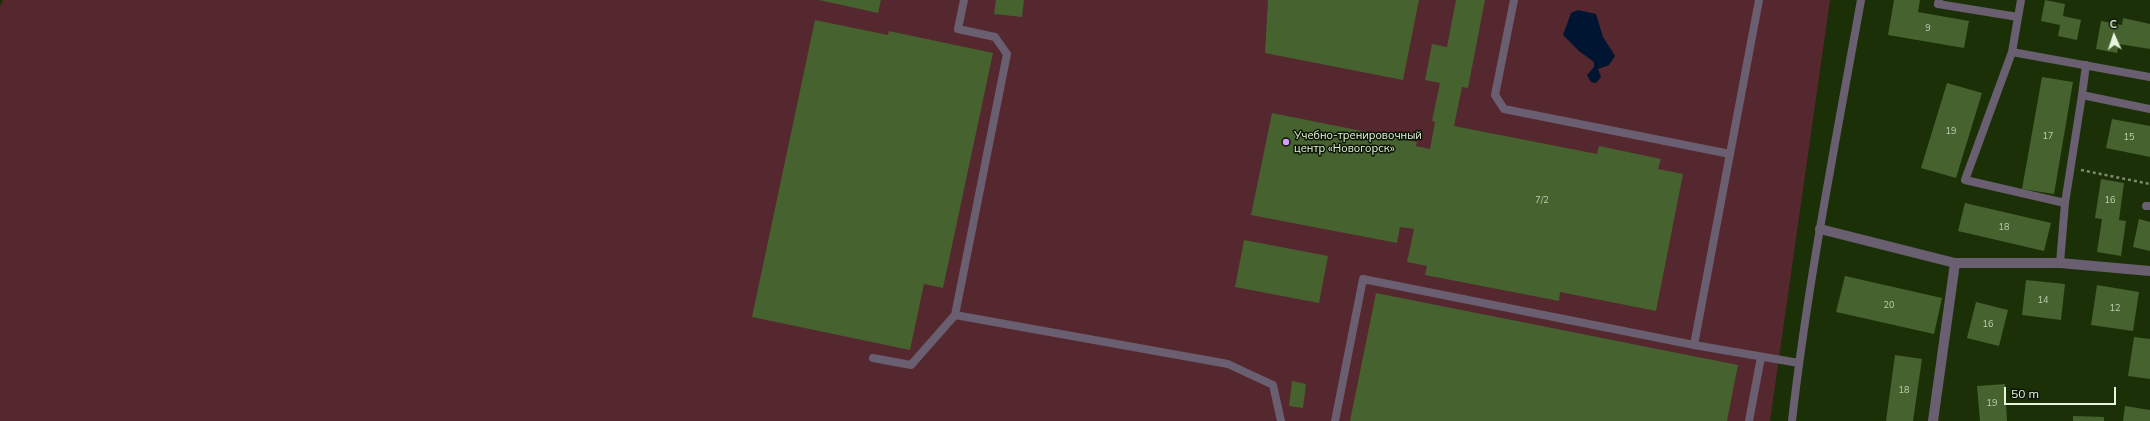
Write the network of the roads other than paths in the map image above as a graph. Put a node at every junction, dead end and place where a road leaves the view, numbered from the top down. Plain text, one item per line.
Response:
1 (964, 0) edge
2 (1514, 0) edge
3 (1759, 0) edge
4 (1861, 0) edge
5 (1939, 0) edge
6 (2021, 0) edge
7 (2018, 17) junction
8 (2012, 52) junction
9 (2086, 65) junction
10 (2150, 77) edge
11 (2082, 95) junction
12 (2150, 108) edge
13 (1730, 154) junction
14 (2065, 203) junction
15 (1820, 229) junction
16 (2060, 262) junction
17 (1955, 263) junction
18 (2150, 271) edge
19 (955, 315) junction
20 (1694, 345) junction
21 (1761, 357) junction
22 (873, 358) dead end
23 (1799, 363) junction
24 (1281, 421) edge
25 (1335, 421) edge
26 (1749, 421) edge
27 (1792, 421) edge
28 (1933, 421) edge

1 - 19 lane
2 - 13 lane
3 - 13 lane
4 - 15 lane
5 - 7 lane
6 - 7 lane
7 - 8 lane
8 - 9 lane
8 - 14 lane
9 - 10 lane
9 - 11 lane
11 - 12 lane
11 - 14 lane
13 - 20 lane
14 - 16 lane
15 - 17 street
15 - 23 lane
16 - 17 street
16 - 18 street
17 - 28 street
19 - 22 lane
19 - 24 lane
20 - 21 lane
20 - 25 lane
21 - 23 lane
21 - 26 lane
23 - 27 lane

